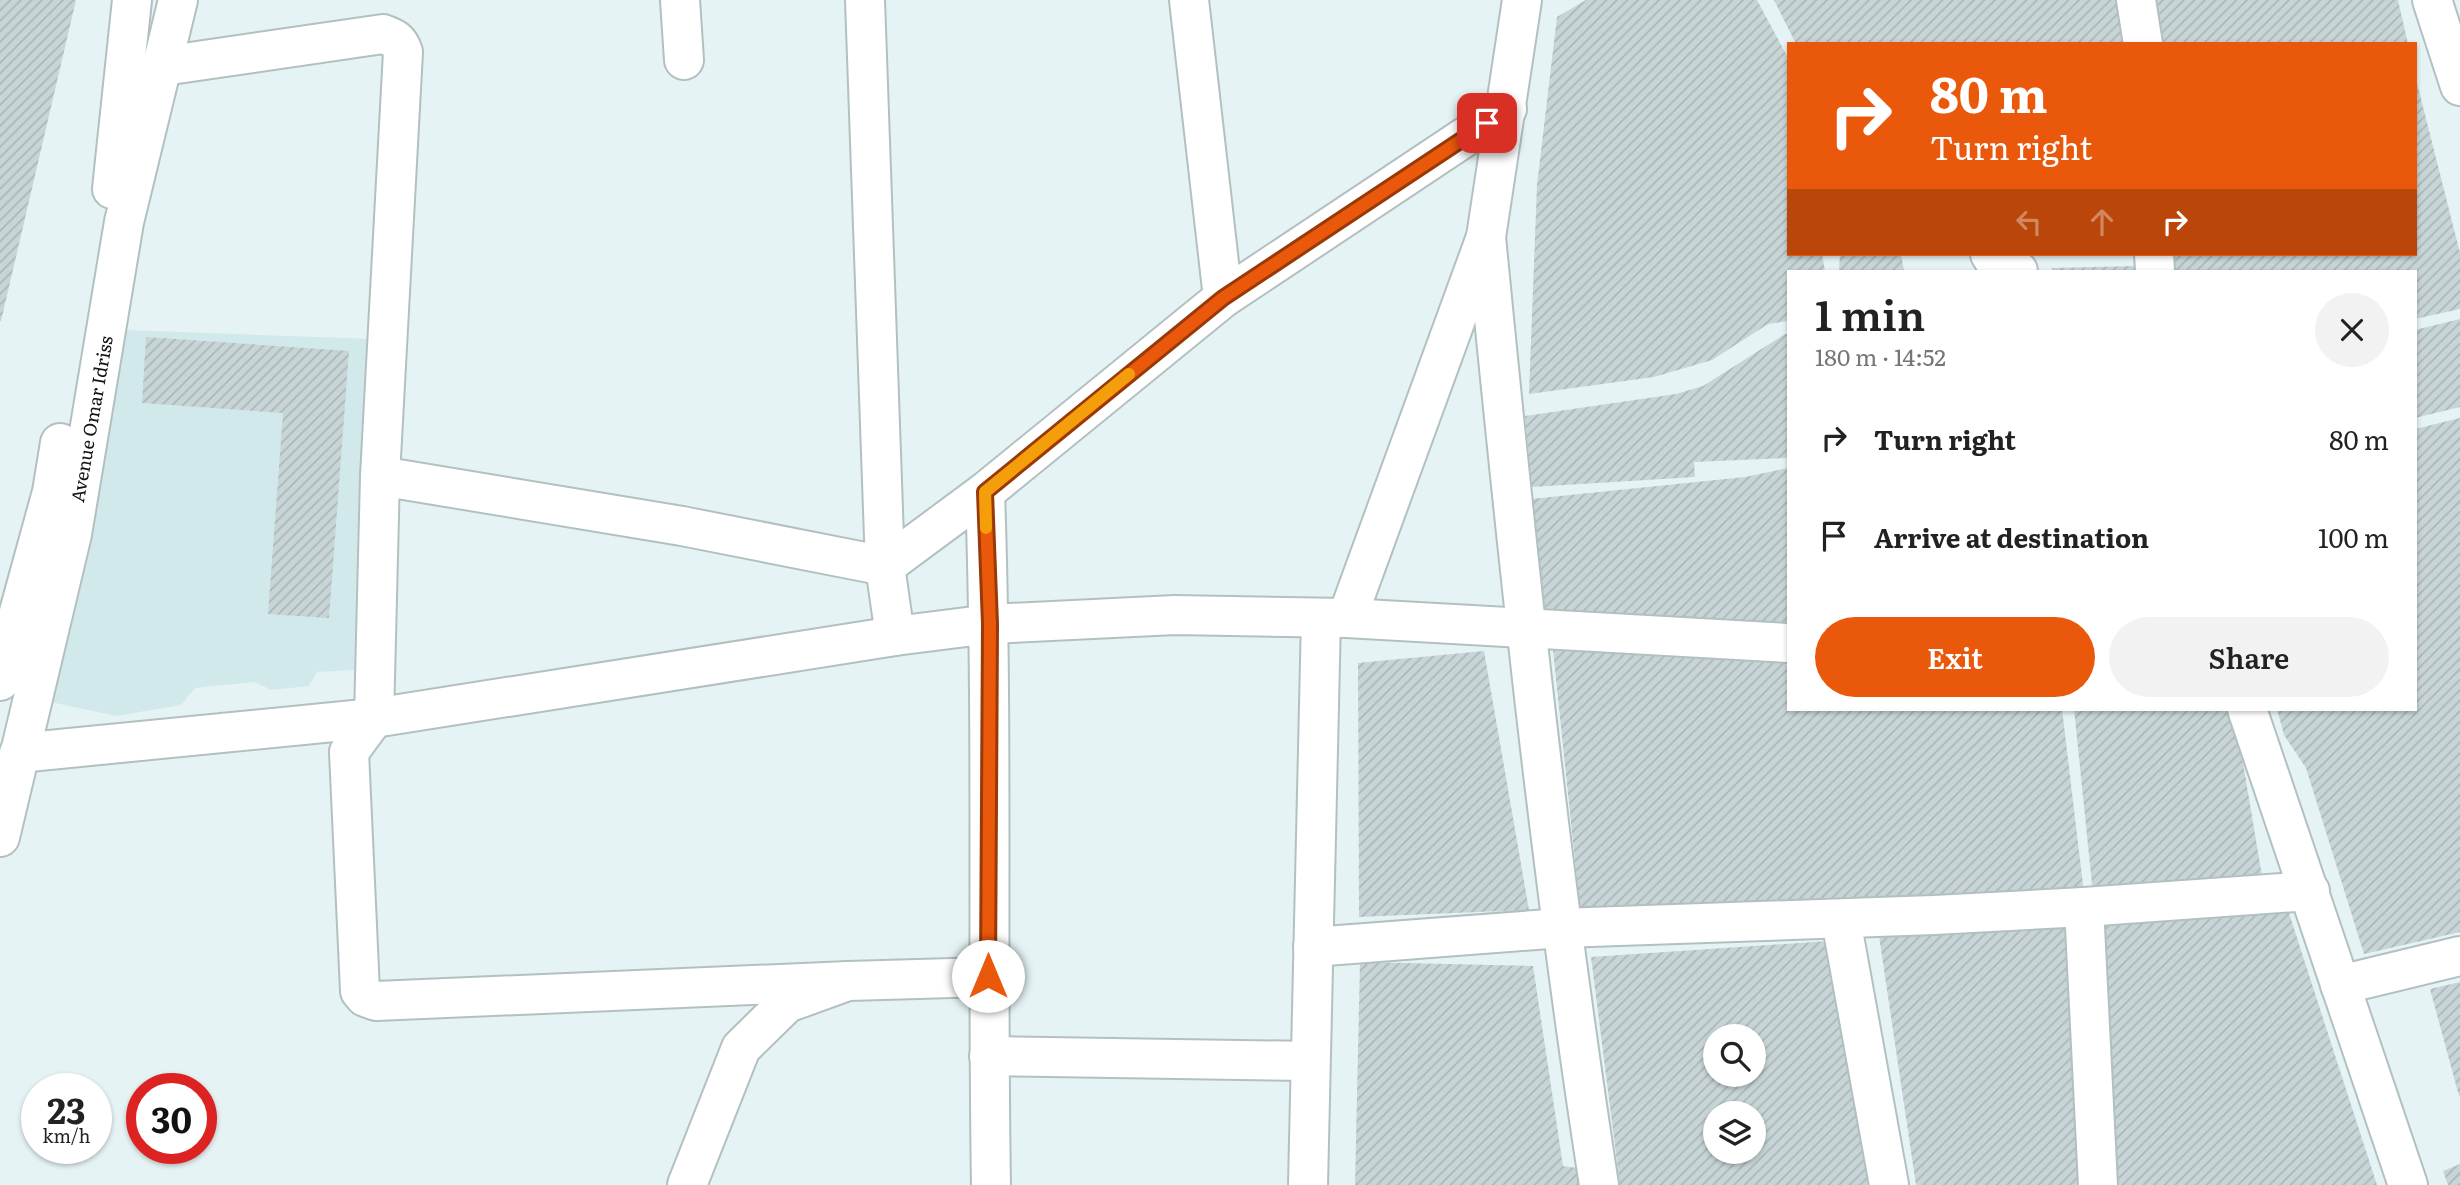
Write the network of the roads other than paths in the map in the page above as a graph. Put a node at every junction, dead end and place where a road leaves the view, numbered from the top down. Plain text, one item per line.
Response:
1 (132, 0) edge
2 (178, 0) edge
3 (680, 0) edge
4 (865, 0) edge
5 (1189, 0) edge
6 (1522, 0) edge
7 (2136, 0) edge
8 (2432, 0) edge
9 (2143, 42) edge
10 (684, 60) dead end
11 (163, 66) junction
12 (2460, 86) edge
13 (1507, 109) junction
14 (1486, 237) junction
15 (1992, 256) edge
16 (2016, 270) edge
17 (1223, 298) junction
18 (380, 476) junction
19 (985, 492) junction
20 (885, 566) junction
21 (1334, 618) junction
22 (990, 624) junction
23 (1524, 628) junction
24 (895, 636) junction
25 (1787, 643) edge
26 (0, 681) edge
27 (2248, 711) edge
28 (374, 718) junction
29 (19, 753) junction
30 (0, 837) edge
31 (2310, 891) junction
32 (2084, 908) junction
33 (1841, 920) junction
34 (1562, 928) junction
35 (1312, 947) junction
36 (2460, 956) edge
37 (988, 976) junction
38 (848, 981) junction
39 (2340, 985) junction
40 (989, 1056) junction
41 (1310, 1061) junction
42 (687, 1185) edge
43 (991, 1185) edge
44 (1308, 1185) edge
45 (1599, 1185) edge
46 (1889, 1185) edge
47 (2098, 1185) edge
48 (2408, 1185) edge

1 - 26 street
2 - 11 street, Avenue Omar Idriss
3 - 10 street
4 - 20 street
5 - 17 street
6 - 13 street
7 - 9 street
8 - 12 street
11 - 18 street
11 - 29 street, Avenue Omar Idriss
13 - 14 street
13 - 17 street
14 - 21 street
14 - 23 street
15 - 16 street
17 - 19 street
18 - 20 street
18 - 28 street
19 - 20 street
19 - 22 street
20 - 24 street
21 - 22 street
21 - 23 street
21 - 35 street
22 - 24 street
22 - 37 street
23 - 25 street
23 - 34 street
24 - 28 street
27 - 31 street
28 - 29 street
28 - 38 street
29 - 30 street, Avenue Omar Idriss
31 - 32 street
31 - 39 street
32 - 33 street
32 - 47 street
33 - 34 street
33 - 46 street
34 - 35 street
34 - 45 street
35 - 41 street
36 - 39 street
37 - 38 street
37 - 40 street
38 - 42 street
39 - 48 street
40 - 41 street
40 - 43 street
41 - 44 street

